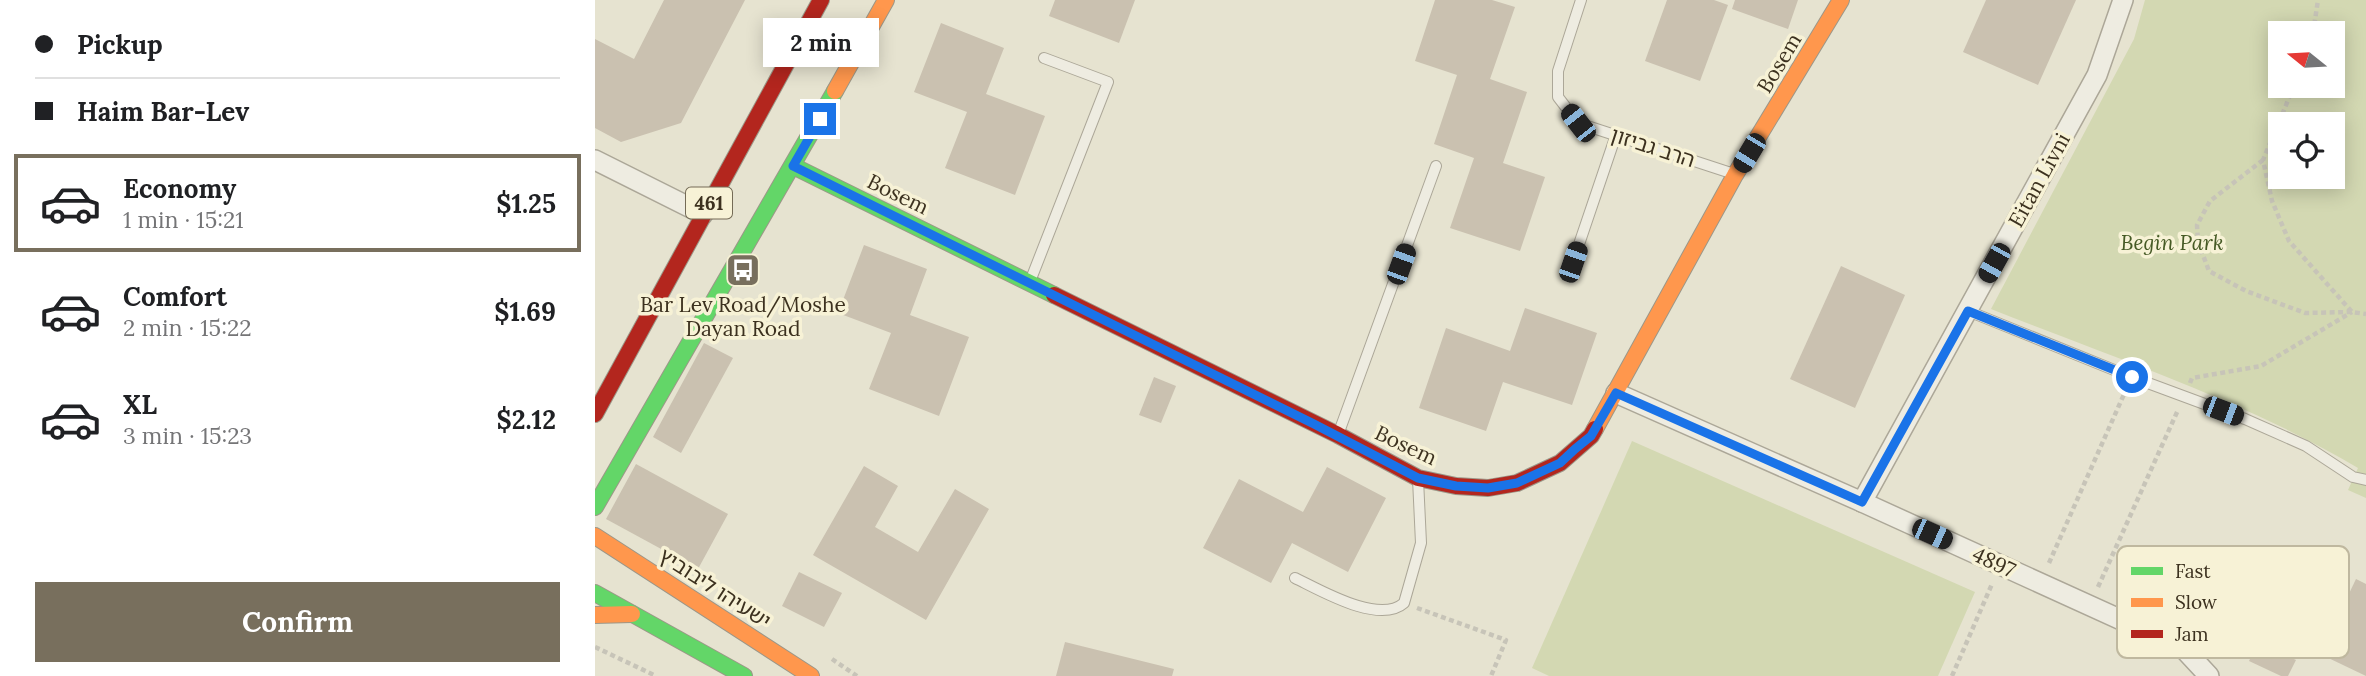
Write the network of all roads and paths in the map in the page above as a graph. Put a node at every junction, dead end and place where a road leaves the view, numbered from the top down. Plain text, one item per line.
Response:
1 (821, 0) edge
2 (886, 0) edge
3 (1581, 0) edge
4 (1841, 0) edge
5 (2123, 0) edge
6 (2318, 0) edge
7 (2315, 21) edge
8 (1044, 58) dead end
9 (2289, 98) edge
10 (1616, 135) junction
11 (595, 160) edge
12 (2263, 160) junction
13 (793, 166) junction
14 (1436, 166) dead end
15 (1735, 174) junction
16 (703, 214) junction
17 (1573, 262) dead end
18 (1029, 282) junction
19 (1968, 311) junction
20 (2352, 312) junction
21 (2366, 314) edge
22 (2132, 377) junction
23 (1616, 393) junction
24 (2185, 394) junction
25 (596, 411) edge
26 (1338, 435) junction
27 (1418, 478) junction
28 (2366, 481) edge
29 (1862, 502) junction
30 (595, 507) edge
31 (595, 536) edge
32 (1295, 578) dead end
33 (1995, 579) dead end
34 (2040, 583) junction
35 (595, 593) edge
36 (1404, 603) junction
37 (2090, 606) junction
38 (632, 614) junction
39 (595, 615) edge
40 (2117, 618) edge
41 (595, 647) edge
42 (2192, 658) edge
43 (656, 676) edge
44 (744, 676) edge
45 (811, 676) edge
46 (1491, 676) edge
47 (1952, 676) edge
48 (2209, 676) edge

1 - 16 street, 461
2 - 13 street, 461
3 - 10 lane, הרב גביזון
4 - 15 street, Bosem
5 - 19 street, Eitan Livni
6 - 7 path
8 - 18 lane
9 - 12 path
10 - 15 lane, הרב גביזון
10 - 17 lane
11 - 16 street
12 - 20 path
12 - 20 path
13 - 18 street, Bosem
13 - 30 street, 461
14 - 26 lane
15 - 23 street, Bosem
16 - 25 street, 461
18 - 26 street, Bosem
19 - 22 lane
19 - 29 street, Eitan Livni
20 - 21 path
20 - 24 path
22 - 24 lane
22 - 34 path
23 - 27 street, Bosem
23 - 29 street, 4897
24 - 28 lane
24 - 37 path
26 - 27 street, Bosem
27 - 36 lane
29 - 34 street, 4897
31 - 45 street, ישעיהו ליבוביץ
32 - 36 lane
33 - 47 path
34 - 37 street, 4897
35 - 38 street
36 - 46 path
37 - 40 street, 4897
38 - 39 street
38 - 44 street
41 - 43 path
42 - 48 street, 4897

